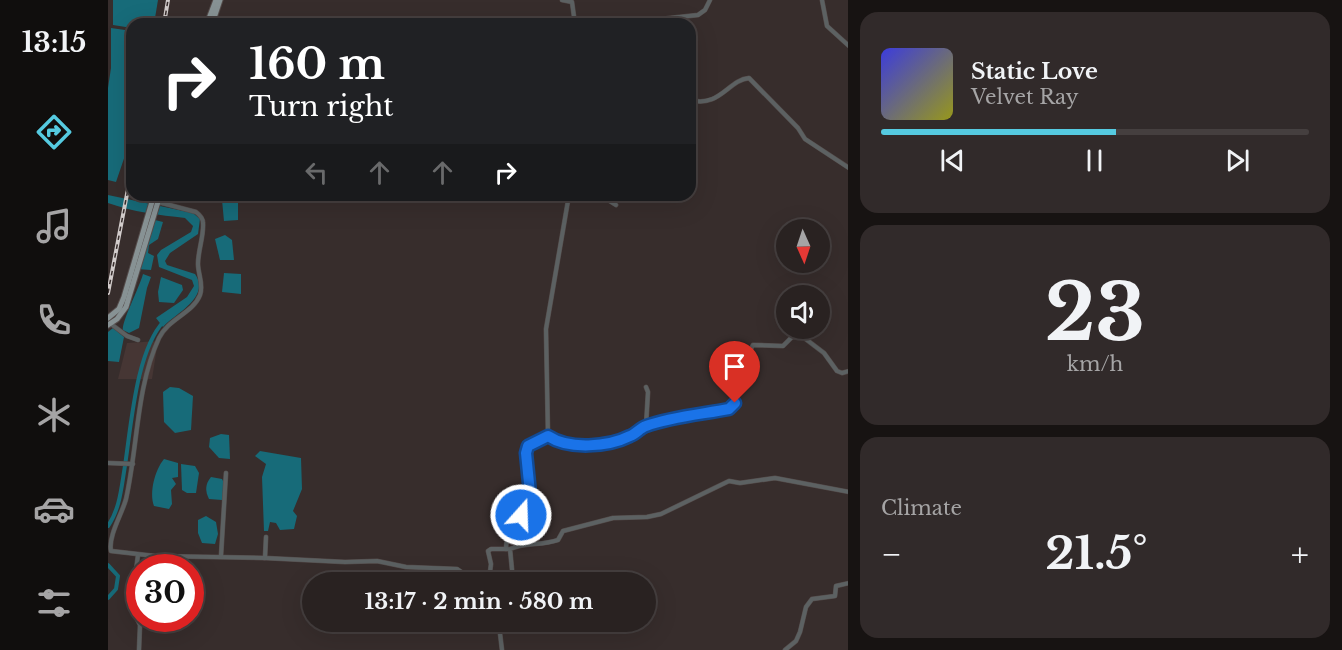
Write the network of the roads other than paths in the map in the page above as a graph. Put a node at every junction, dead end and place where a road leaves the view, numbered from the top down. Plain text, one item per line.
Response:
1 (216, 0) edge
2 (220, 0) edge
3 (562, 0) edge
4 (710, 0) edge
5 (822, 0) edge
6 (212, 18) edge
7 (213, 18) edge
8 (573, 18) edge
9 (670, 18) edge
10 (848, 45) edge
11 (696, 102) edge
12 (848, 167) edge
13 (154, 201) edge
14 (161, 201) edge
15 (568, 201) edge
16 (609, 201) edge
17 (616, 206) dead end
18 (109, 322) edge
19 (138, 340) dead end
20 (848, 371) edge
21 (646, 387) dead end
22 (646, 426) junction
23 (548, 436) junction
24 (108, 462) edge
25 (133, 464) junction
26 (226, 472) dead end
27 (848, 492) edge
28 (266, 537) dead end
29 (508, 549) junction
30 (130, 554) edge
31 (204, 556) edge
32 (220, 556) junction
33 (265, 558) junction
34 (461, 572) edge
35 (490, 572) edge
36 (512, 572) edge
37 (848, 583) edge
38 (140, 632) edge
39 (500, 632) edge
40 (139, 650) edge
41 (502, 650) edge
42 (785, 650) edge

1 - 6 main road
2 - 7 main road
3 - 8 street
4 - 9 street
5 - 10 street
11 - 12 street
13 - 18 main road
14 - 25 street
15 - 23 street
16 - 17 street
18 - 19 street
20 - 22 street
21 - 22 street
22 - 23 street
23 - 29 street
24 - 25 street
25 - 30 street
26 - 32 street
27 - 29 street
28 - 33 street
29 - 35 street
29 - 36 street
31 - 32 street
32 - 33 street
33 - 34 street
37 - 42 street
38 - 40 street
39 - 41 street

